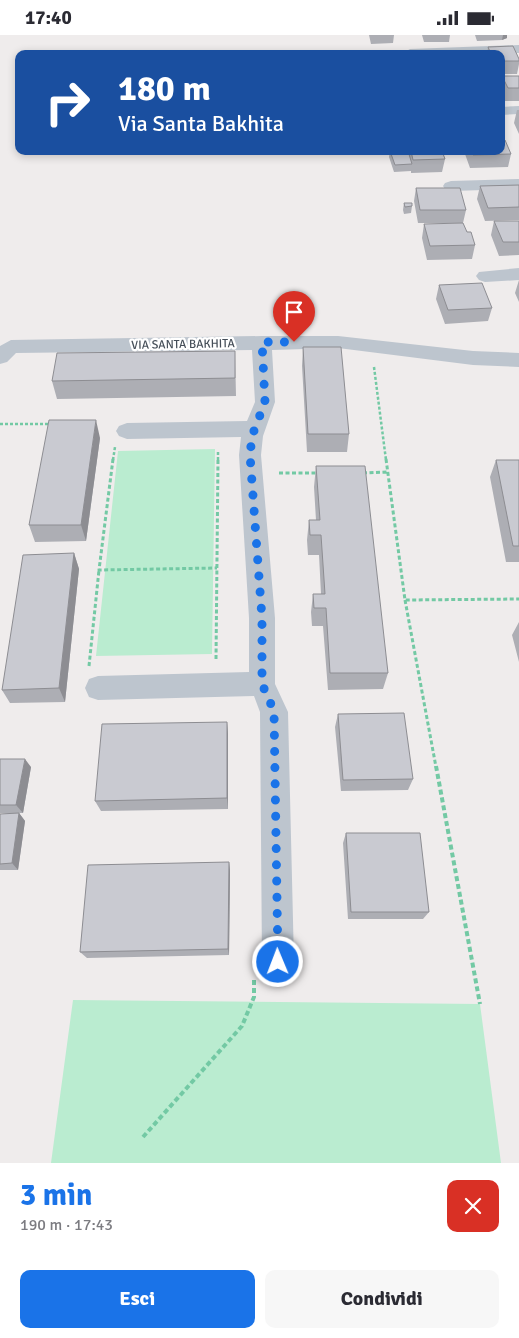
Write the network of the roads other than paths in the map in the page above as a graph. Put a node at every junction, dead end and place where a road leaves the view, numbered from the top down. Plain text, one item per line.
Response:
1 (519, 49) edge
2 (492, 50) edge
3 (519, 110) edge
4 (505, 111) edge
5 (519, 184) edge
6 (451, 186) edge
7 (519, 274) edge
8 (485, 276) dead end
9 (262, 342) junction
10 (0, 357) edge
11 (519, 360) edge
12 (256, 429) junction
13 (121, 437) road end
14 (93, 681) road end
15 (262, 684) junction
16 (278, 962) road end

1 - 2 street
3 - 4 street
5 - 6 street
7 - 8 street
9 - 10 street, VIA SANTA BAKHITA
9 - 11 street, VIA SANTA BAKHITA
9 - 12 street
12 - 13 street
12 - 15 street
14 - 15 street
15 - 16 street

